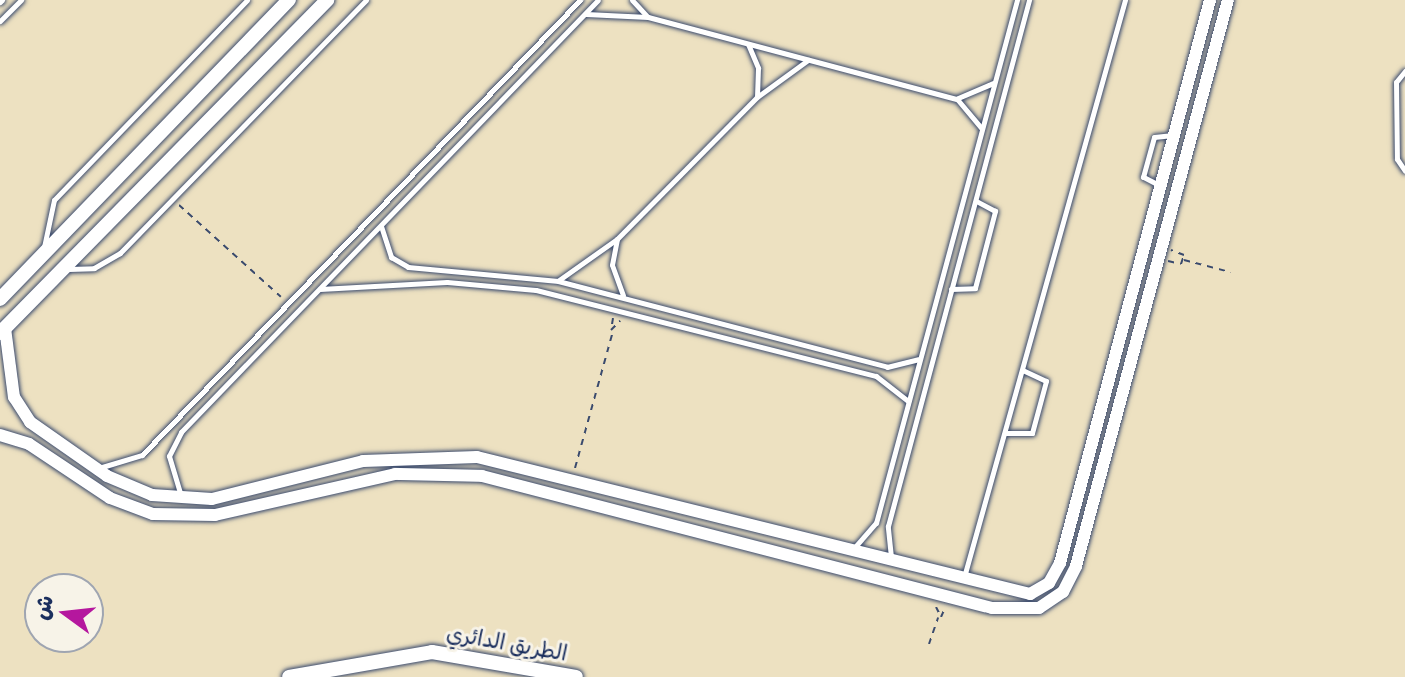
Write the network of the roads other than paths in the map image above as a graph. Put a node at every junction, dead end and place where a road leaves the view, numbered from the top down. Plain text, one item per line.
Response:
1 (21, 0) edge
2 (247, 0) edge
3 (289, 0) edge
4 (326, 0) edge
5 (366, 0) edge
6 (580, 0) edge
7 (598, 0) edge
8 (632, 0) edge
9 (1017, 0) edge
10 (1029, 0) edge
11 (1125, 0) edge
12 (1210, 0) edge
13 (1228, 0) edge
14 (585, 14) junction
15 (648, 17) junction
16 (0, 21) edge
17 (257, 33) junction
18 (747, 43) junction
19 (276, 54) junction
20 (809, 59) junction
21 (1194, 63) junction
22 (1210, 67) junction
23 (1405, 71) edge
24 (994, 80) junction
25 (1008, 81) junction
26 (757, 97) junction
27 (957, 99) junction
28 (981, 128) junction
29 (455, 129) junction
30 (1174, 136) junction
31 (464, 139) junction
32 (1405, 171) edge
33 (1161, 186) junction
34 (976, 201) junction
35 (381, 224) junction
36 (617, 239) junction
37 (45, 253) junction
38 (64, 268) junction
39 (1139, 270) junction
40 (1156, 274) junction
41 (558, 281) junction
42 (319, 289) junction
43 (951, 289) junction
44 (623, 295) junction
45 (0, 299) edge
46 (3, 330) edge
47 (927, 330) junction
48 (939, 334) junction
49 (919, 358) junction
50 (1022, 370) junction
51 (908, 401) junction
52 (1005, 433) junction
53 (0, 435) edge
54 (90, 465) junction
55 (248, 491) junction
56 (184, 500) junction
57 (251, 506) junction
58 (769, 528) junction
59 (765, 546) junction
60 (846, 551) junction
61 (895, 565) junction
62 (963, 582) junction
63 (958, 599) junction
64 (289, 677) edge
65 (576, 677) edge

1 - 16 lane
2 - 37 lane
3 - 17 main road
4 - 19 main road
5 - 38 lane
6 - 29 lane
7 - 14 lane
8 - 15 lane
9 - 24 lane
10 - 25 lane
11 - 50 lane
12 - 21 street
13 - 22 street
14 - 15 lane
14 - 31 lane
15 - 18 lane
17 - 19 main road
17 - 37 main road
18 - 20 lane
18 - 26 lane
19 - 38 main road
20 - 26 lane
20 - 27 lane
21 - 22 street
21 - 30 street
22 - 40 street
23 - 32 lane
24 - 25 lane
24 - 27 lane
24 - 28 lane
25 - 34 lane
26 - 36 lane
27 - 28 lane
28 - 47 lane
29 - 31 lane
29 - 54 lane
30 - 33 street
30 - 33 lane
31 - 35 lane
33 - 39 street
34 - 43 lane
34 - 43 lane
35 - 41 lane
35 - 42 lane
36 - 41 lane
36 - 44 lane
37 - 45 main road
38 - 46 main road
39 - 40 street
39 - 62 street
40 - 63 street
41 - 44 lane
42 - 51 lane
42 - 56 lane
43 - 48 lane
44 - 49 lane
46 - 54 street
47 - 48 lane
47 - 49 lane
48 - 61 lane
49 - 51 lane
50 - 52 lane
50 - 52 lane
51 - 60 lane
52 - 62 lane
53 - 57 street
54 - 56 street
55 - 56 street
55 - 57 street
55 - 58 street
57 - 59 street
58 - 59 street
58 - 60 street
59 - 63 street
60 - 61 street
61 - 62 street
62 - 63 street
64 - 65 main road, الطريق الدائري

